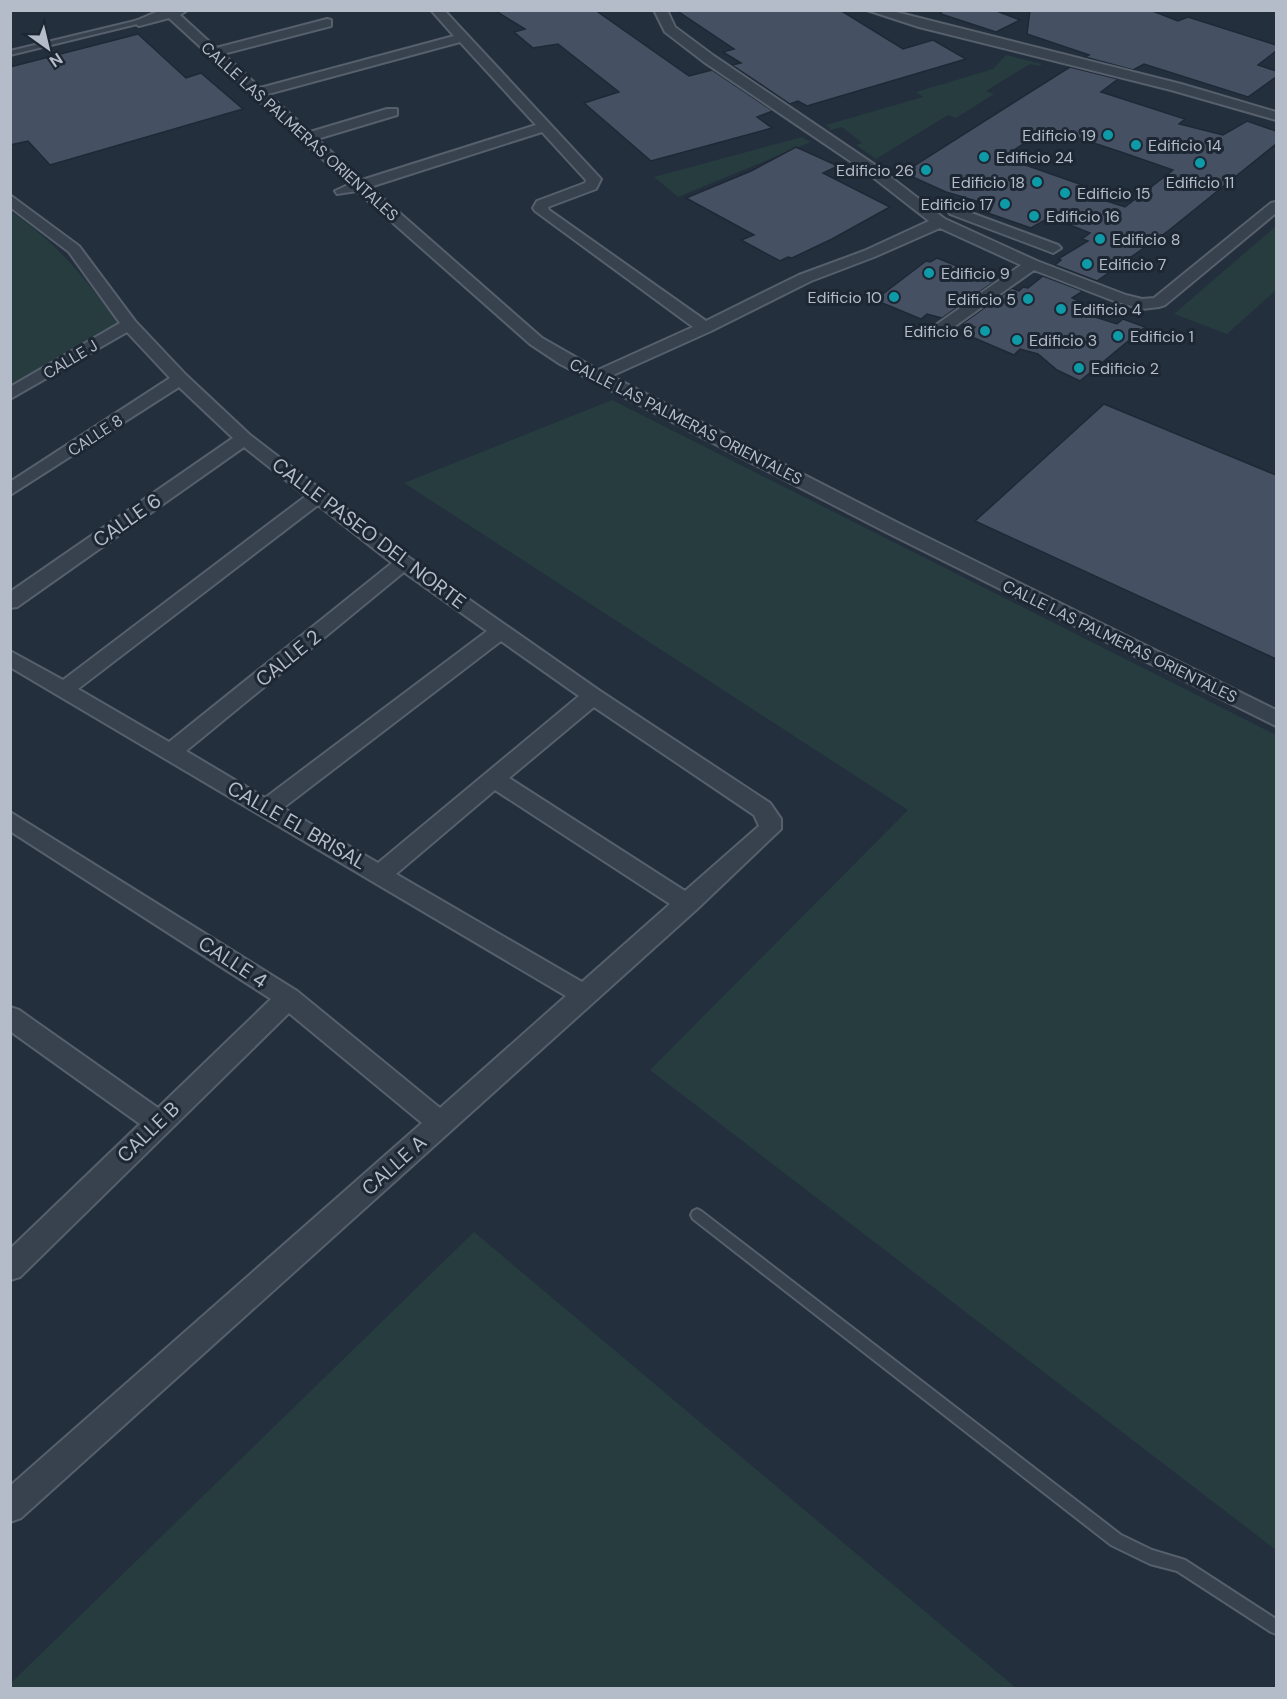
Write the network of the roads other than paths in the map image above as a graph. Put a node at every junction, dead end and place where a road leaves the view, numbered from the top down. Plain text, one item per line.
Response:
1 (437, 10) edge
2 (873, 10) edge
3 (660, 11) edge
4 (174, 12) edge
5 (139, 22) joint
6 (327, 23) dead end
7 (464, 38) junction
8 (214, 52) junction
9 (10, 53) edge
10 (260, 92) junction
11 (392, 112) dead end
12 (1276, 116) edge
13 (546, 126) junction
14 (308, 137) junction
15 (359, 186) junction
16 (342, 191) dead end
17 (10, 199) edge
18 (1276, 206) edge
19 (955, 211) dead end
20 (939, 222) junction
21 (1053, 248) dead end
22 (1032, 264) junction
23 (129, 324) junction
24 (705, 328) junction
25 (942, 328) dead end
26 (598, 376) junction
27 (180, 380) junction
28 (10, 394) edge
29 (244, 439) junction
30 (10, 490) edge
31 (317, 497) junction
32 (404, 563) junction
33 (10, 602) edge
34 (501, 631) junction
35 (10, 658) edge
36 (64, 689) junction
37 (593, 696) junction
38 (1276, 719) edge
39 (171, 752) junction
40 (492, 778) junction
41 (267, 808) junction
42 (770, 819) joint
43 (10, 820) edge
44 (381, 873) junction
45 (688, 904) junction
46 (582, 994) junction
47 (288, 998) junction
48 (10, 1017) edge
49 (157, 1122) junction
50 (441, 1124) junction
51 (697, 1215) dead end
52 (10, 1268) edge
53 (10, 1507) edge
54 (1276, 1627) edge

1 - 7 street
2 - 12 street
3 - 20 street
4 - 5 street
4 - 8 street, CALLE LAS PALMERAS ORIENTALES
5 - 9 lane
6 - 8 street
7 - 10 street
7 - 13 street
8 - 10 street, CALLE LAS PALMERAS ORIENTALES
10 - 14 street, CALLE LAS PALMERAS ORIENTALES
11 - 14 street
13 - 15 street
13 - 24 street
14 - 15 street, CALLE LAS PALMERAS ORIENTALES
15 - 16 street
15 - 26 street, CALLE LAS PALMERAS ORIENTALES
17 - 23 street, CALLE PASEO DEL NORTE
18 - 22 street
19 - 21 street
20 - 22 street
20 - 24 street
22 - 25 street
23 - 27 street, CALLE PASEO DEL NORTE
23 - 28 street, CALLE J
24 - 26 street
26 - 38 street, CALLE LAS PALMERAS ORIENTALES
27 - 29 street, CALLE PASEO DEL NORTE
27 - 30 street, CALLE 8
29 - 31 street, CALLE PASEO DEL NORTE
29 - 33 street, CALLE 6
31 - 32 street, CALLE PASEO DEL NORTE
31 - 36 street
32 - 34 street, CALLE PASEO DEL NORTE
32 - 39 street, CALLE 2
34 - 37 street, CALLE PASEO DEL NORTE
34 - 41 street
35 - 36 street, CALLE EL BRISAL
36 - 39 street, CALLE EL BRISAL
37 - 40 street
37 - 42 street, CALLE PASEO DEL NORTE
39 - 41 street, CALLE EL BRISAL
40 - 44 street
40 - 45 street
41 - 44 street, CALLE EL BRISAL
42 - 45 street, CALLE A
43 - 47 street, CALLE 4
44 - 46 street, CALLE EL BRISAL
45 - 46 street, CALLE A
46 - 50 street, CALLE A
47 - 49 street, CALLE B
47 - 50 street, CALLE 4
48 - 49 street
49 - 52 street, CALLE B
50 - 53 street, CALLE A
51 - 54 lane

